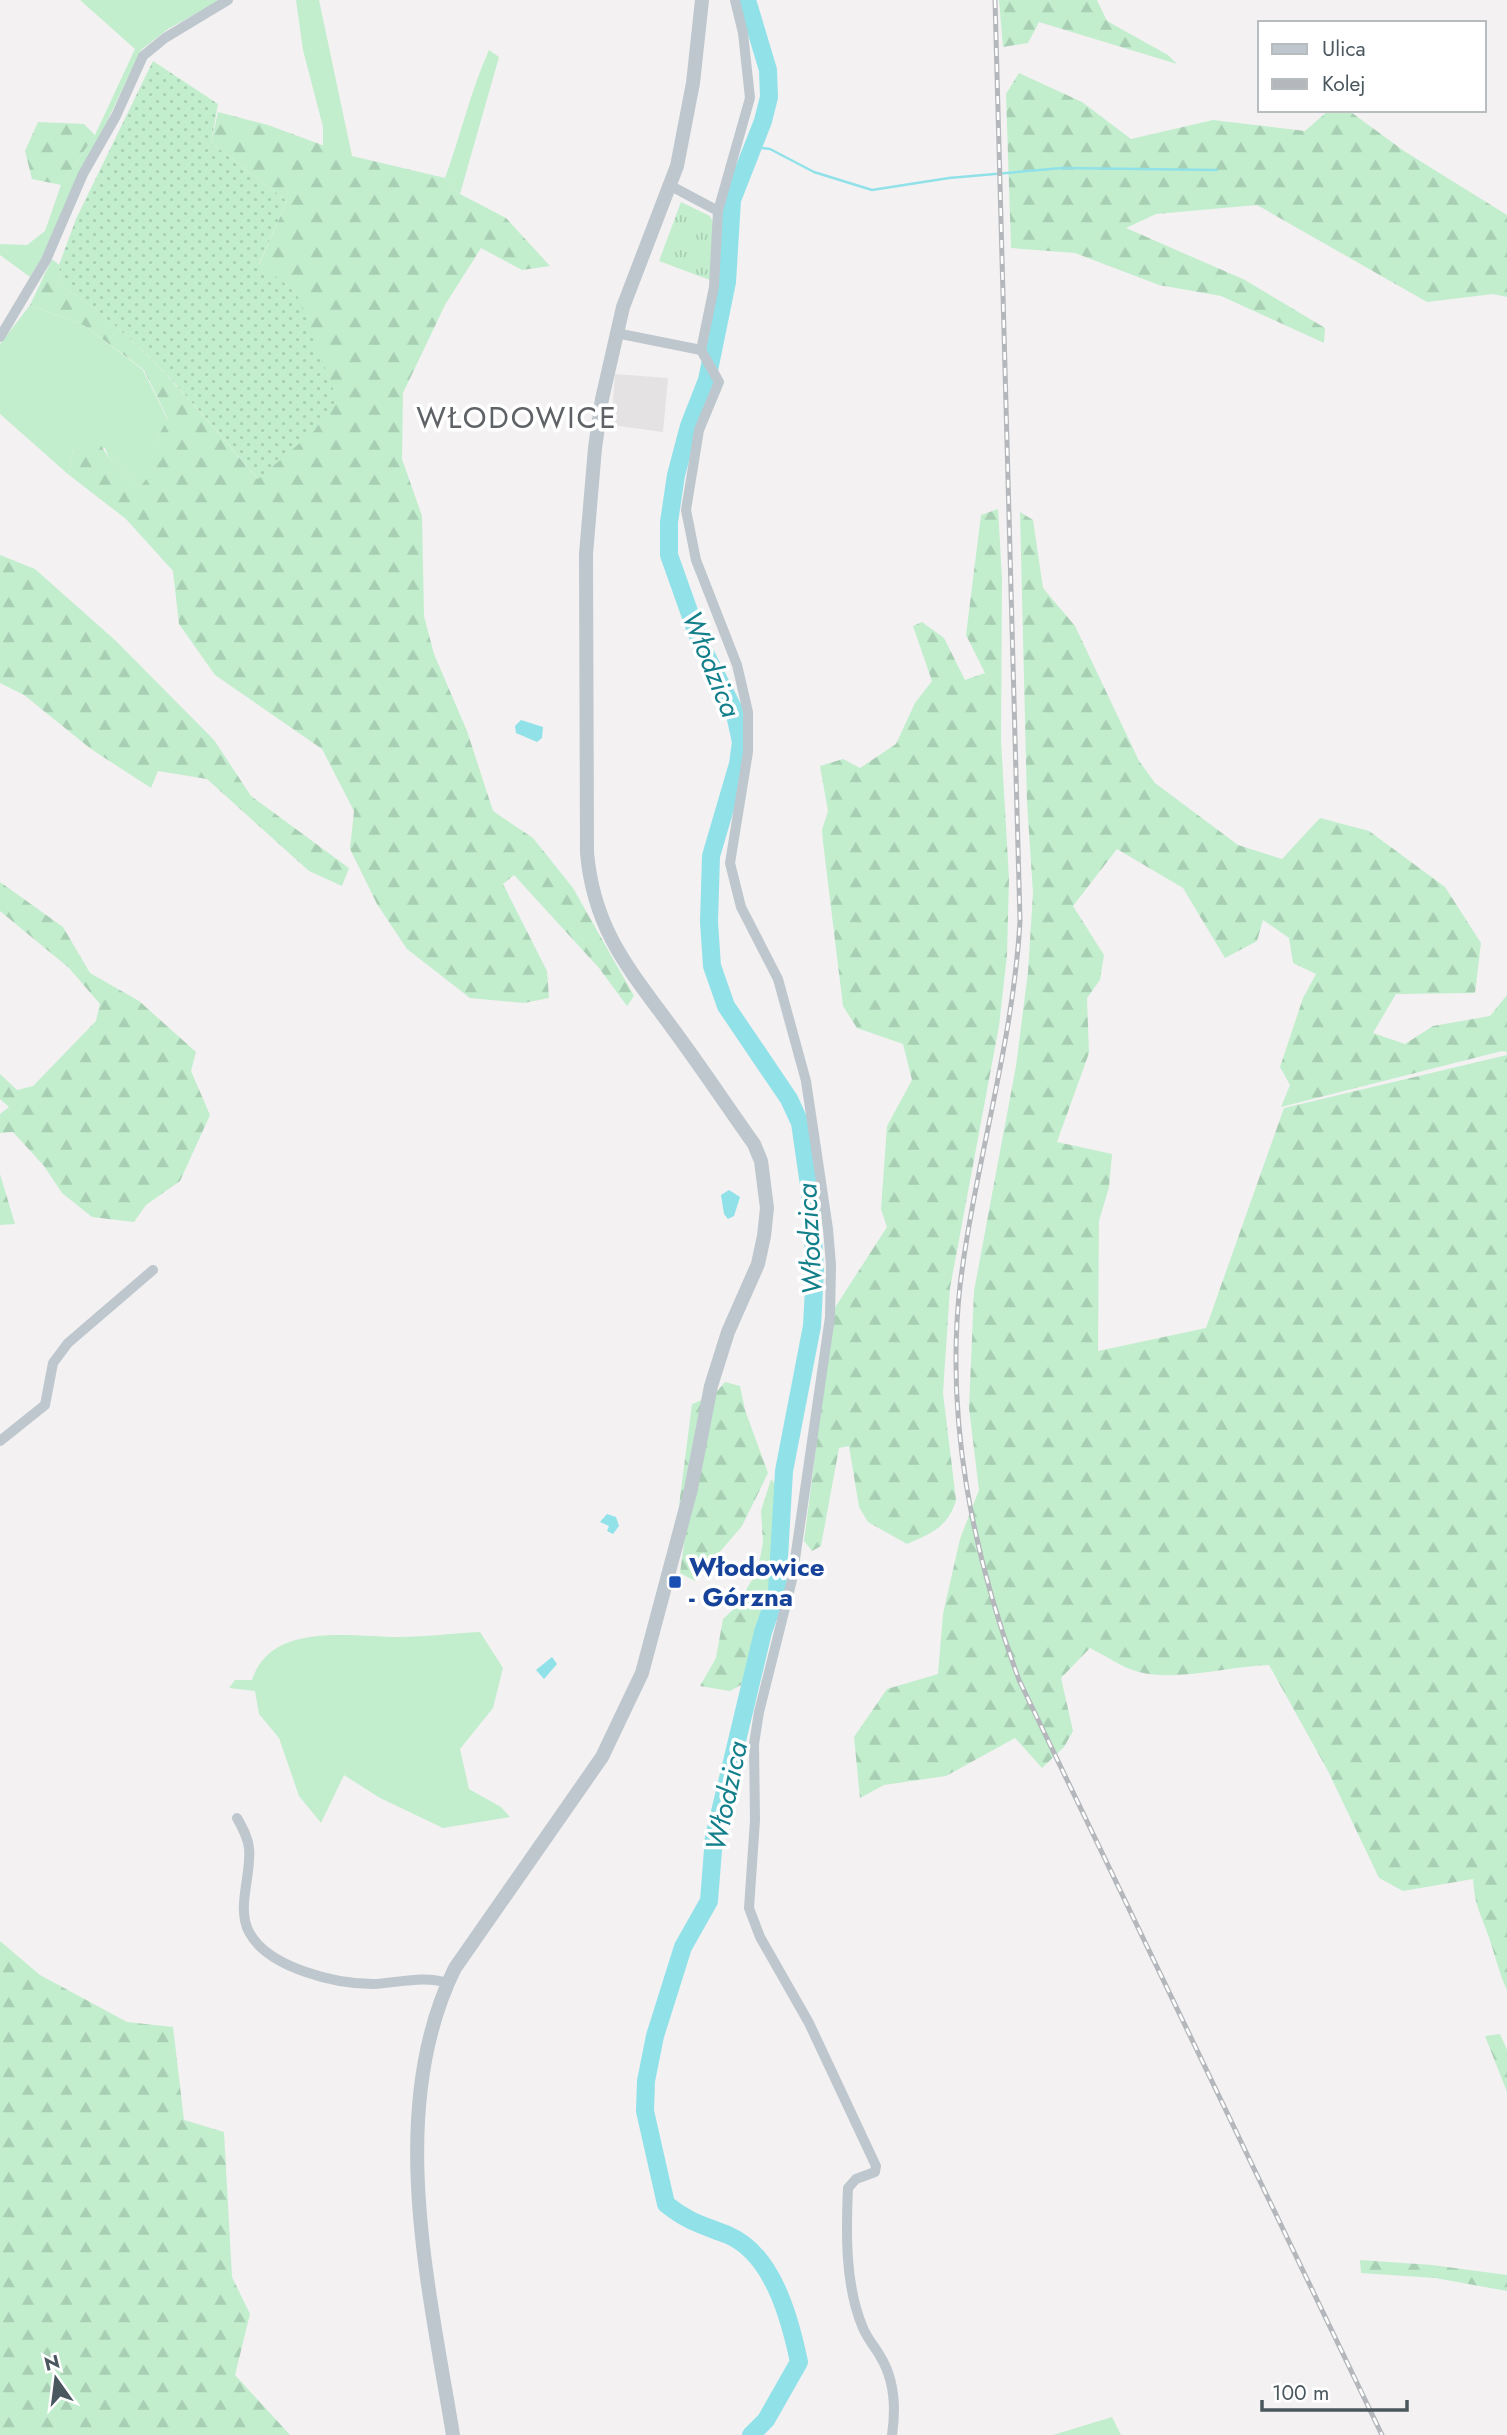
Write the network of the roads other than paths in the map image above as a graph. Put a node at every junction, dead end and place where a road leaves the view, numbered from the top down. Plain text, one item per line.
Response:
1 (228, 0) edge
2 (702, 0) edge
3 (735, 0) edge
4 (671, 186) junction
5 (718, 211) junction
6 (616, 333) junction
7 (0, 337) edge
8 (703, 353) junction
9 (153, 1270) dead end
10 (0, 1441) edge
11 (237, 1818) dead end
12 (447, 1983) junction
13 (453, 2435) edge
14 (892, 2435) edge

1 - 7 street
2 - 4 street
3 - 5 street
4 - 5 street
4 - 6 street
5 - 8 street
6 - 8 street
6 - 12 street
8 - 14 street
9 - 10 street
11 - 12 street
12 - 13 street

